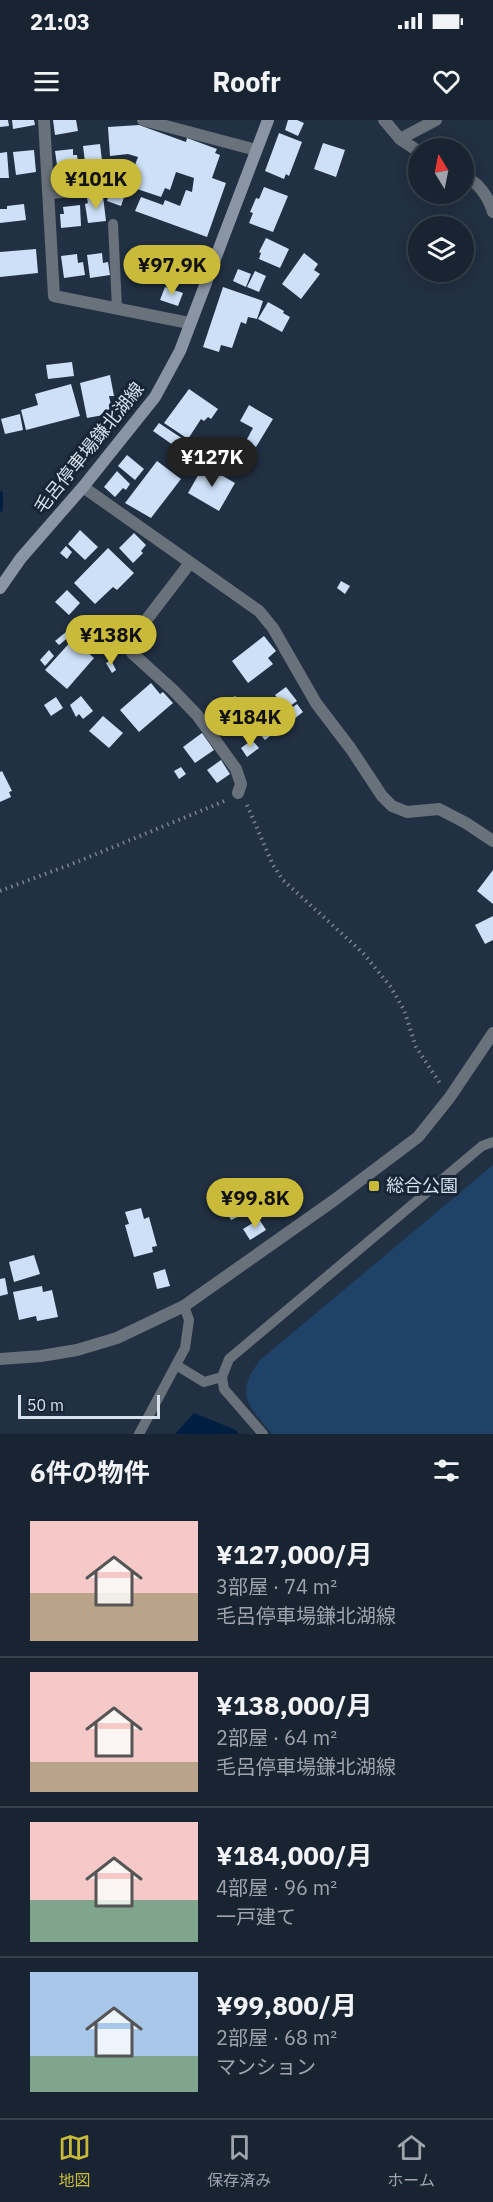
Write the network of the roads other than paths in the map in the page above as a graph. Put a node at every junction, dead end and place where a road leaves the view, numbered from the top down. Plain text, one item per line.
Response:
1 (44, 120) edge
2 (143, 120) edge
3 (268, 120) edge
4 (384, 120) edge
5 (436, 120) edge
6 (400, 139) junction
7 (408, 144) edge
8 (256, 150) junction
9 (474, 183) edge
10 (89, 191) dead end
11 (48, 194) junction
12 (493, 212) edge
13 (113, 224) dead end
14 (117, 308) junction
15 (189, 323) junction
16 (83, 487) junction
17 (190, 563) junction
18 (0, 588) edge
19 (238, 793) road end
20 (493, 841) edge
21 (493, 1033) edge
22 (493, 1142) edge
23 (184, 1306) junction
24 (0, 1359) edge
25 (176, 1365) junction
26 (222, 1377) junction
27 (139, 1434) edge
28 (263, 1434) edge

1 - 11 street
2 - 8 street
3 - 8 main road, 毛呂停車場鎌北湖線
4 - 6 street
5 - 6 street
6 - 7 street
8 - 15 main road, 毛呂停車場鎌北湖線
9 - 12 street
10 - 11 lane
11 - 14 street
13 - 14 lane
14 - 15 street
15 - 16 main road, 毛呂停車場鎌北湖線
16 - 17 street
16 - 18 main road, 毛呂停車場鎌北湖線
17 - 19 street
17 - 20 street
21 - 23 street
22 - 26 lane
23 - 24 street
23 - 25 lane
25 - 26 lane
25 - 27 lane
26 - 28 lane

